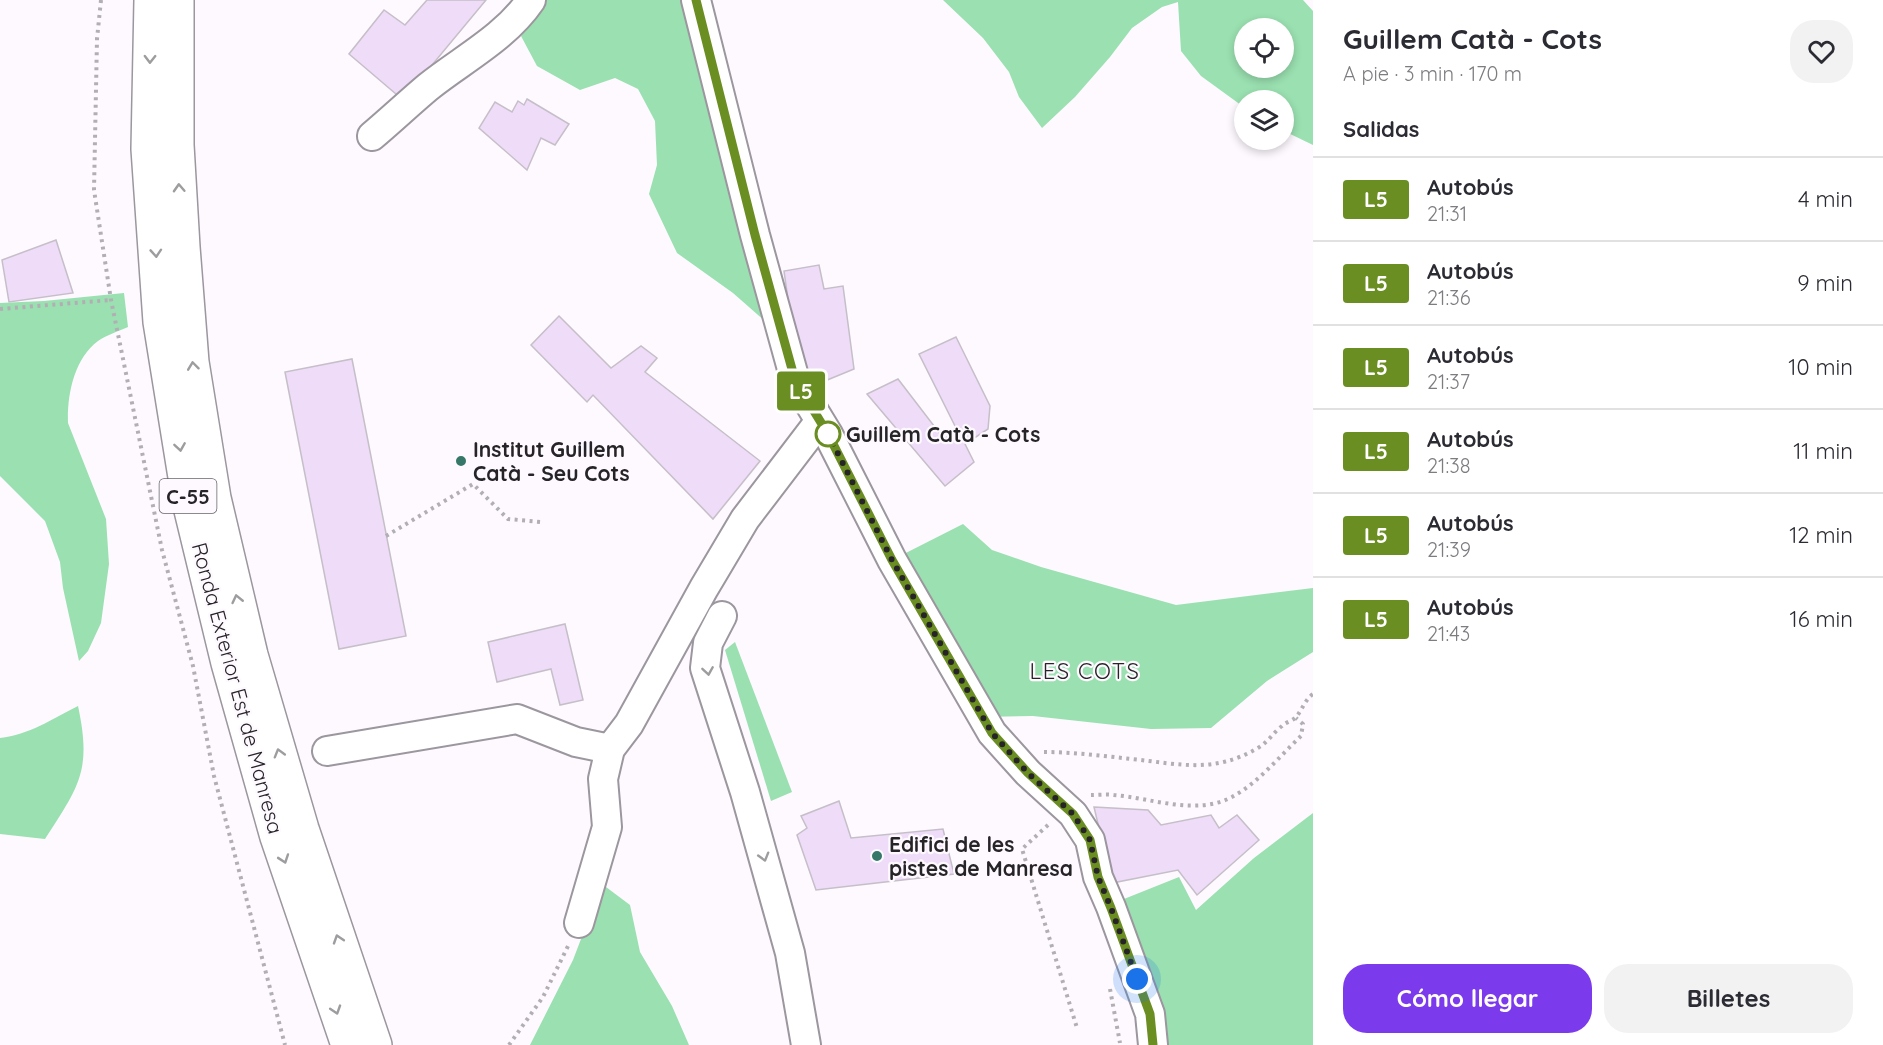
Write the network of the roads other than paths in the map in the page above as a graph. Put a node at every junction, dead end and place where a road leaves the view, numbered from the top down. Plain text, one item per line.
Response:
1 (151, 0) edge
2 (177, 0) edge
3 (531, 0) edge
4 (696, 0) edge
5 (372, 136) dead end
6 (819, 422) junction
7 (722, 616) dead end
8 (610, 749) junction
9 (327, 751) dead end
10 (579, 923) road end
11 (357, 994) junction
12 (348, 1045) edge
13 (375, 1045) edge
14 (384, 1045) edge
15 (806, 1045) edge
16 (1153, 1045) edge

1 -> 12 highway, Ronda Exterior Est de Manresa / C-55
11 -> 2 highway, Ronda Exterior Est de Manresa / C-55
3 - 5 street
4 - 6 street
6 - 8 street
6 - 16 street
7 -> 15 street
8 - 9 street
8 - 10 street
11 - 13 highway, Ronda Exterior Est de Manresa / C-55
11 - 14 highway

